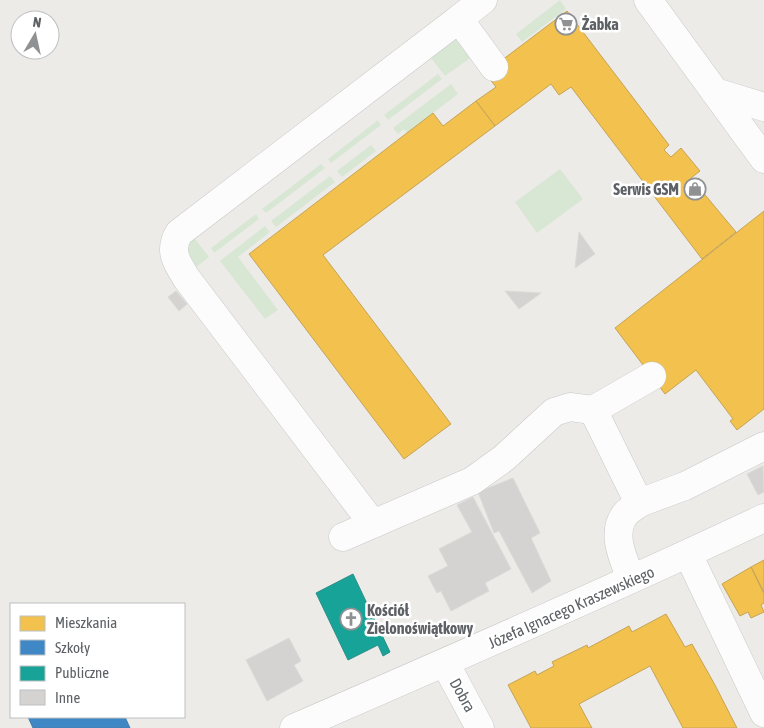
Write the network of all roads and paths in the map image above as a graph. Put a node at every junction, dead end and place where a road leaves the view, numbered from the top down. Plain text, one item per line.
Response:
1 (483, 0) edge
2 (648, 0) edge
3 (459, 19) junction
4 (494, 67) dead end
5 (716, 92) junction
6 (764, 107) edge
7 (764, 159) edge
8 (652, 376) dead end
9 (593, 410) junction
10 (764, 446) edge
11 (639, 503) junction
12 (764, 518) edge
13 (373, 524) junction
14 (343, 537) dead end
15 (688, 554) junction
16 (631, 579) junction
17 (445, 663) junction
18 (764, 713) edge
19 (294, 728) edge
20 (480, 728) edge

1 - 3 street
2 - 5 street
3 - 4 street
3 - 13 street
5 - 6 street
5 - 7 street
8 - 9 street
9 - 11 street
9 - 13 street
10 - 11 street
11 - 16 street
12 - 15 street, Józefa Ignacego Kraszewskiego
13 - 14 street
15 - 16 street, Józefa Ignacego Kraszewskiego
15 - 18 street
16 - 17 street, Józefa Ignacego Kraszewskiego
17 - 19 street, Józefa Ignacego Kraszewskiego
17 - 20 street, Dobra

